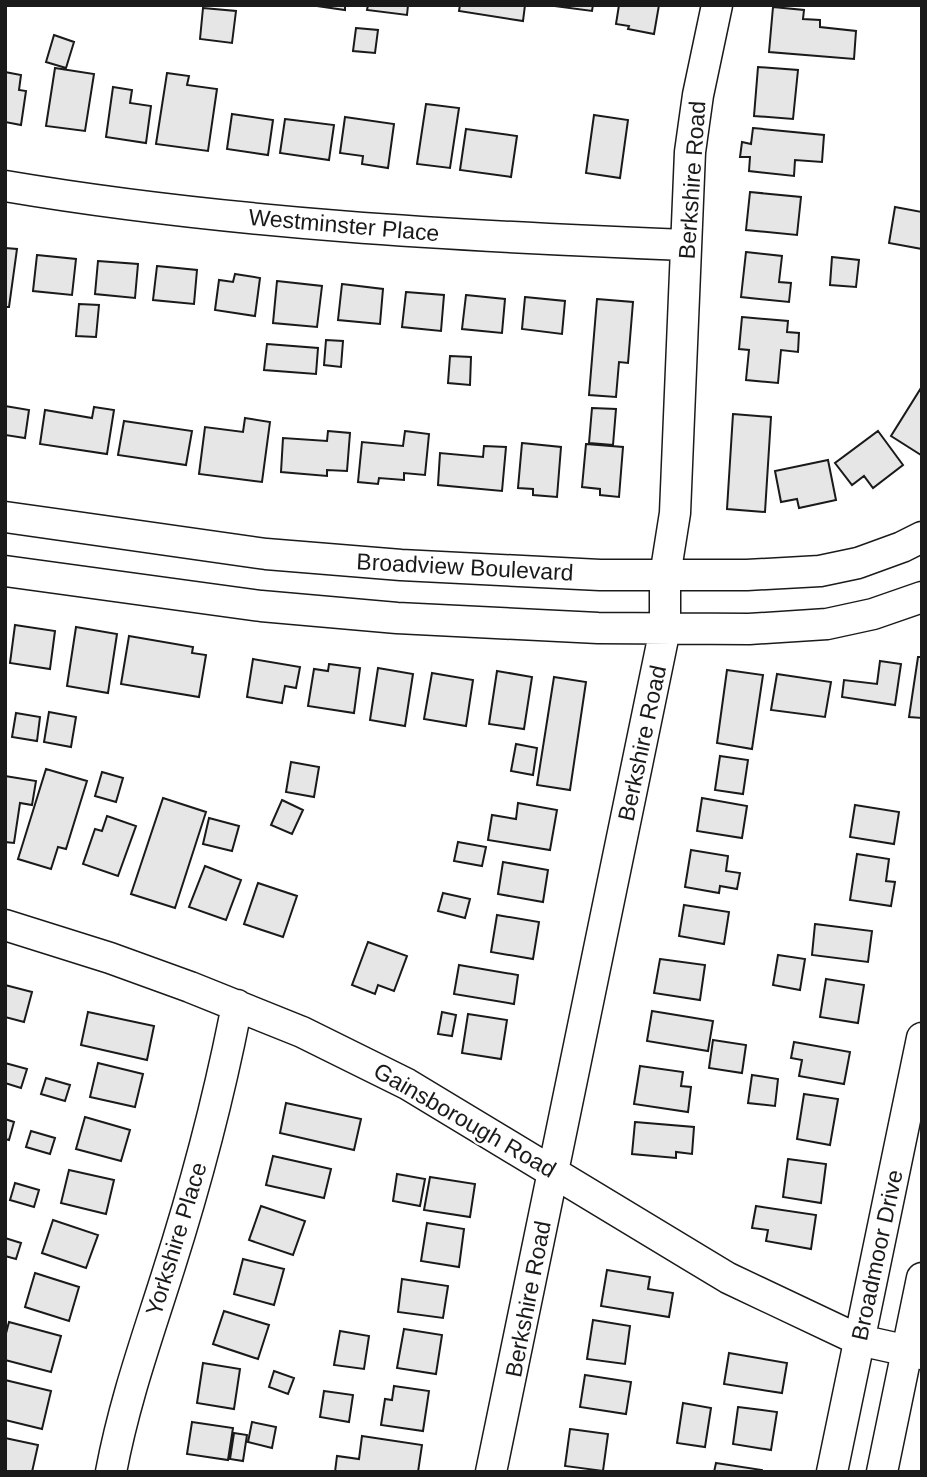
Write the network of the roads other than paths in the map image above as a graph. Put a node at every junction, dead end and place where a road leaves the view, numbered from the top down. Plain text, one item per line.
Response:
1 (717, 5) edge
2 (5, 186) edge
3 (685, 245) junction
4 (5, 517) edge
5 (922, 537) edge
6 (5, 571) edge
7 (665, 576) junction
8 (922, 597) edge
9 (665, 629) junction
10 (5, 925) edge
11 (237, 1006) junction
12 (922, 1038) edge
13 (553, 1170) junction
14 (922, 1278) edge
15 (859, 1340) junction
16 (914, 1352) edge
17 (111, 1472) edge
18 (491, 1472) edge
19 (832, 1472) edge
20 (882, 1472) edge

1 - 3 street, Berkshire Road
2 - 3 street, Westminster Place
3 - 7 street, Berkshire Road
4 - 7 street, Broadview Boulevard
5 - 7 street, Broadview Boulevard
6 - 9 street
7 - 9 street, Berkshire Road
8 - 9 street
9 - 13 street, Berkshire Road
10 - 11 street, Gainsborough Road
11 - 13 street, Gainsborough Road
11 - 17 street, Yorkshire Place
12 - 15 street, Broadmoor Drive
13 - 15 street, Gainsborough Road
13 - 18 street, Berkshire Road
14 - 16 street
15 - 16 street, Gainsborough Road
15 - 19 street, Broadmoor Drive
16 - 20 street

